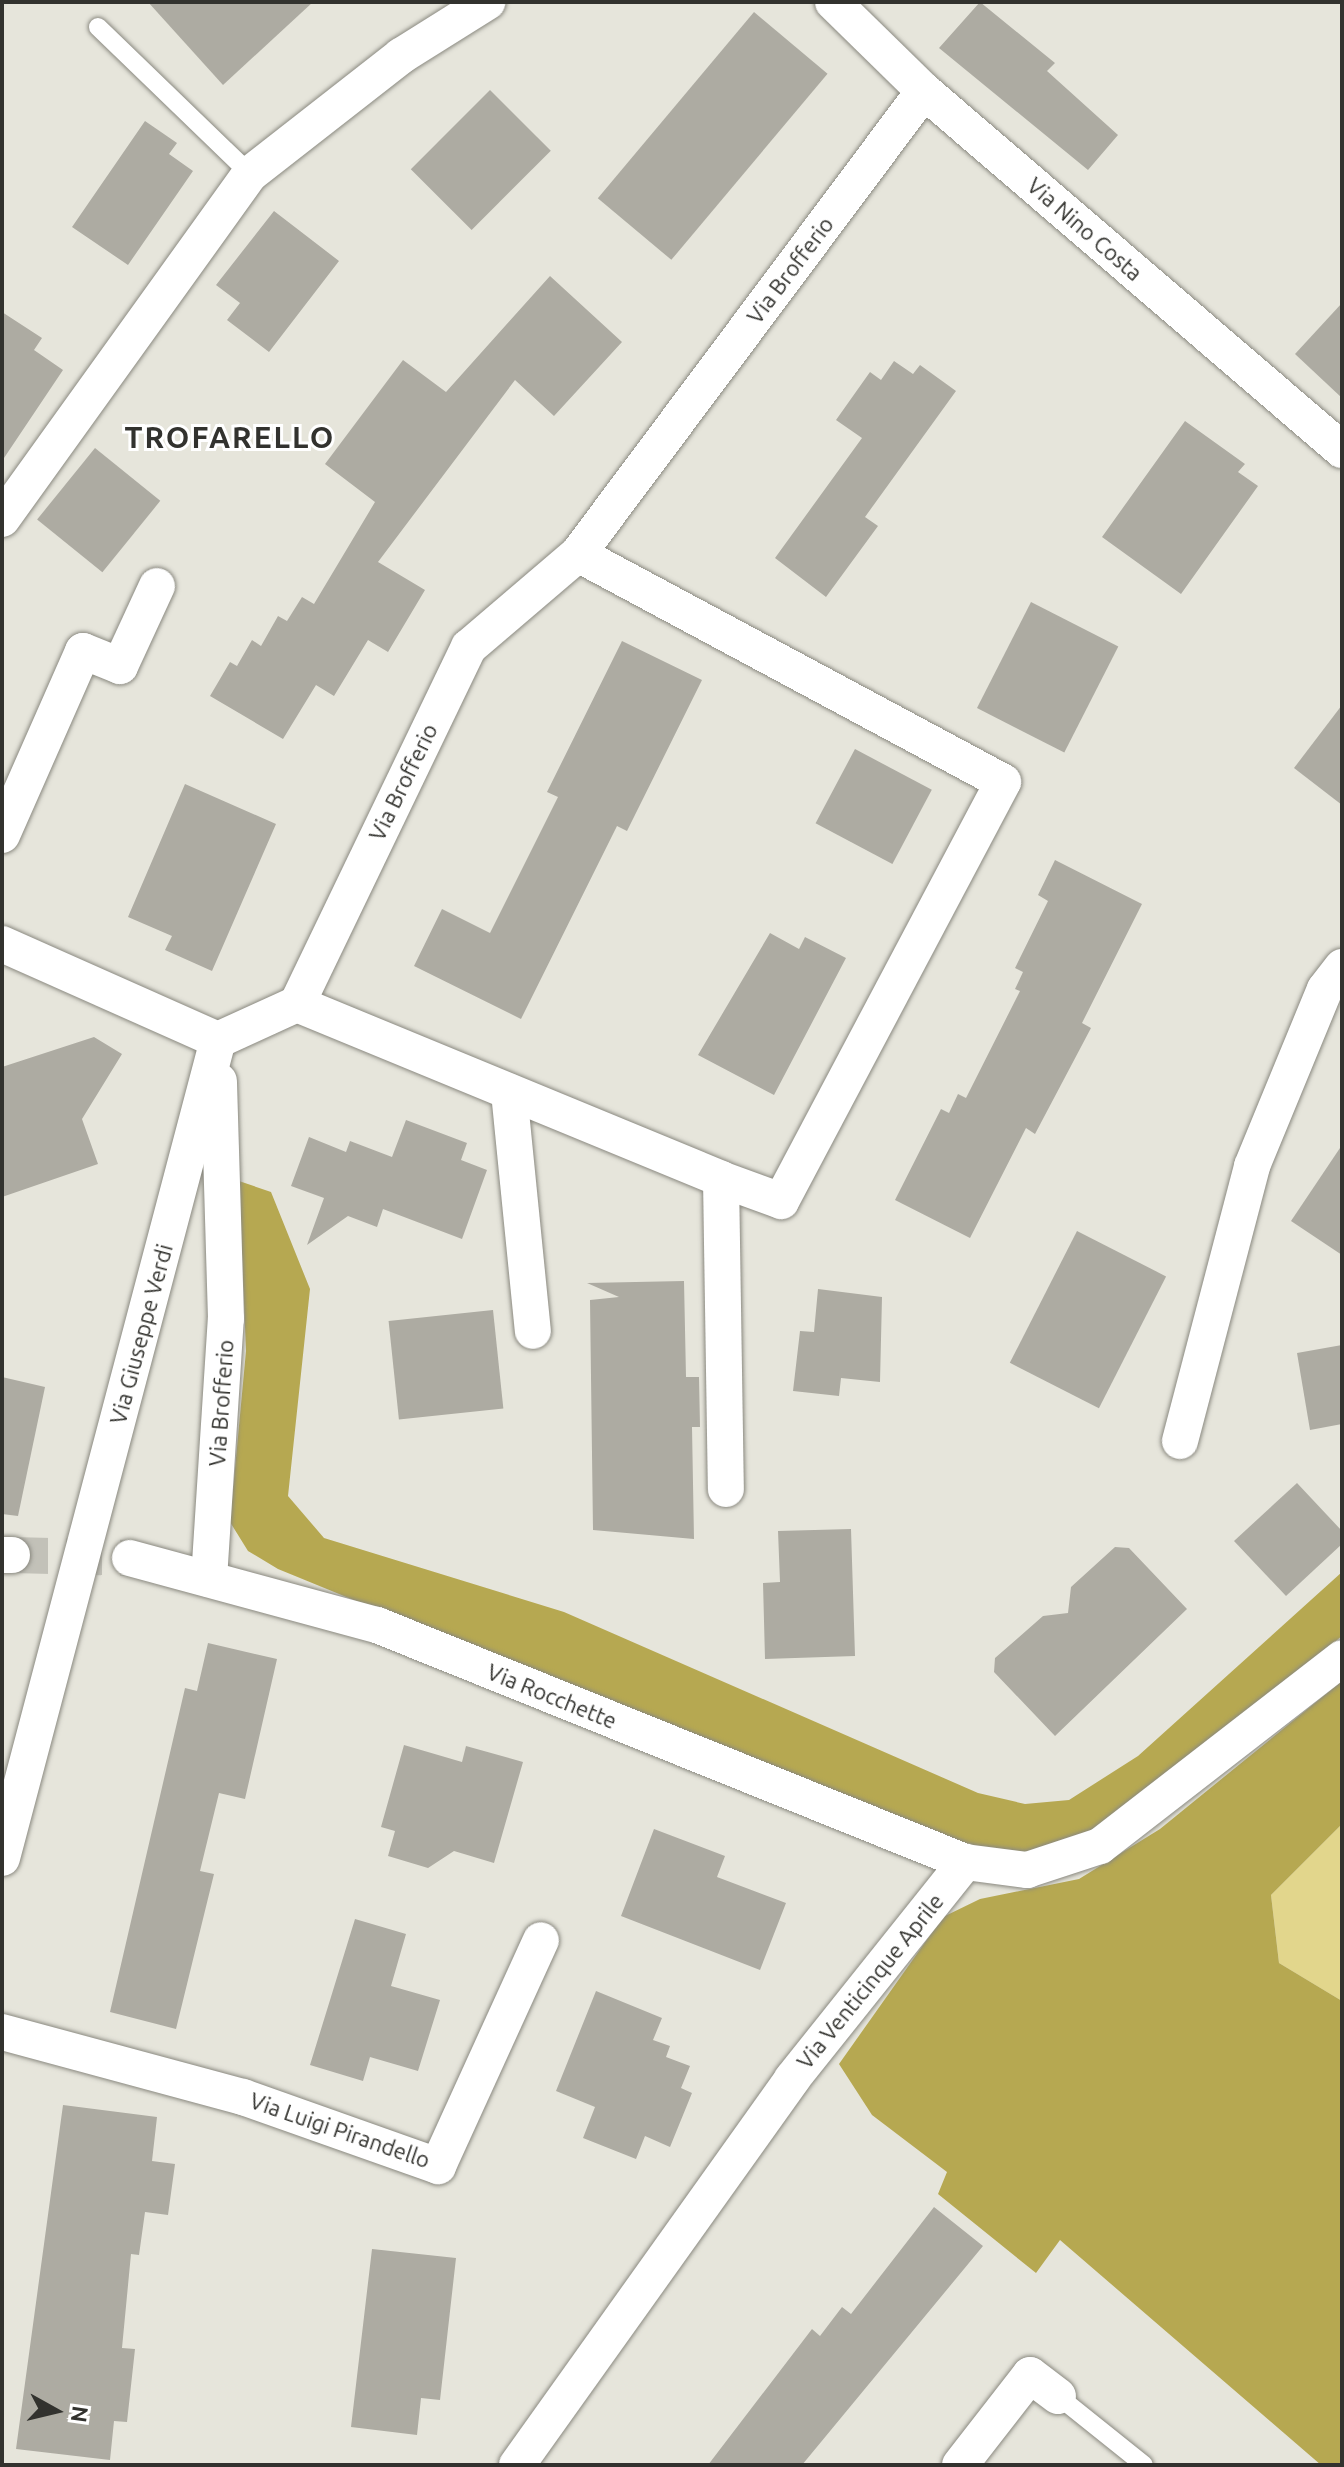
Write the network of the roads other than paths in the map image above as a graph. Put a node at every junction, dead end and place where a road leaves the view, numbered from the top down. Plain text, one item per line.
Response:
1 (487, 2) edge
2 (833, 2) edge
3 (98, 27) dead end
4 (924, 91) junction
5 (250, 174) junction
6 (1342, 450) edge
7 (2, 519) edge
8 (578, 554) junction
9 (157, 586) dead end
10 (2, 835) edge
11 (2, 944) edge
12 (1342, 967) edge
13 (297, 1004) junction
14 (218, 1040) junction
15 (509, 1092) junction
16 (721, 1179) junction
17 (533, 1331) dead end
18 (1180, 1441) dead end
19 (726, 1489) dead end
20 (130, 1558) tunnel mouth
21 (209, 1579) junction
22 (1342, 1658) edge
23 (2, 1858) edge
24 (965, 1862) junction
25 (541, 1940) dead end
26 (2, 2032) edge
27 (1058, 2396) joint
28 (517, 2465) edge
29 (960, 2465) edge
30 (1144, 2465) edge

1 - 5 street
2 - 4 street, Via Nino Costa
3 - 5 lane
4 - 6 street, Via Nino Costa
4 - 8 street, Via Brofferio
5 - 7 street
8 - 13 street, Via Brofferio
8 - 16 street
9 - 10 street
11 - 14 street
12 - 18 street
13 - 14 street
13 - 15 street
14 - 21 street, Via Brofferio
14 - 23 street, Via Giuseppe Verdi
15 - 16 street
15 - 17 street
16 - 19 street
20 - 21 street, Via Rocchette
21 - 24 street, Via Rocchette
22 - 24 street
24 - 28 street, Via Venticinque Aprile
25 - 26 street, Via Luigi Pirandello
27 - 29 street
27 - 30 lane

